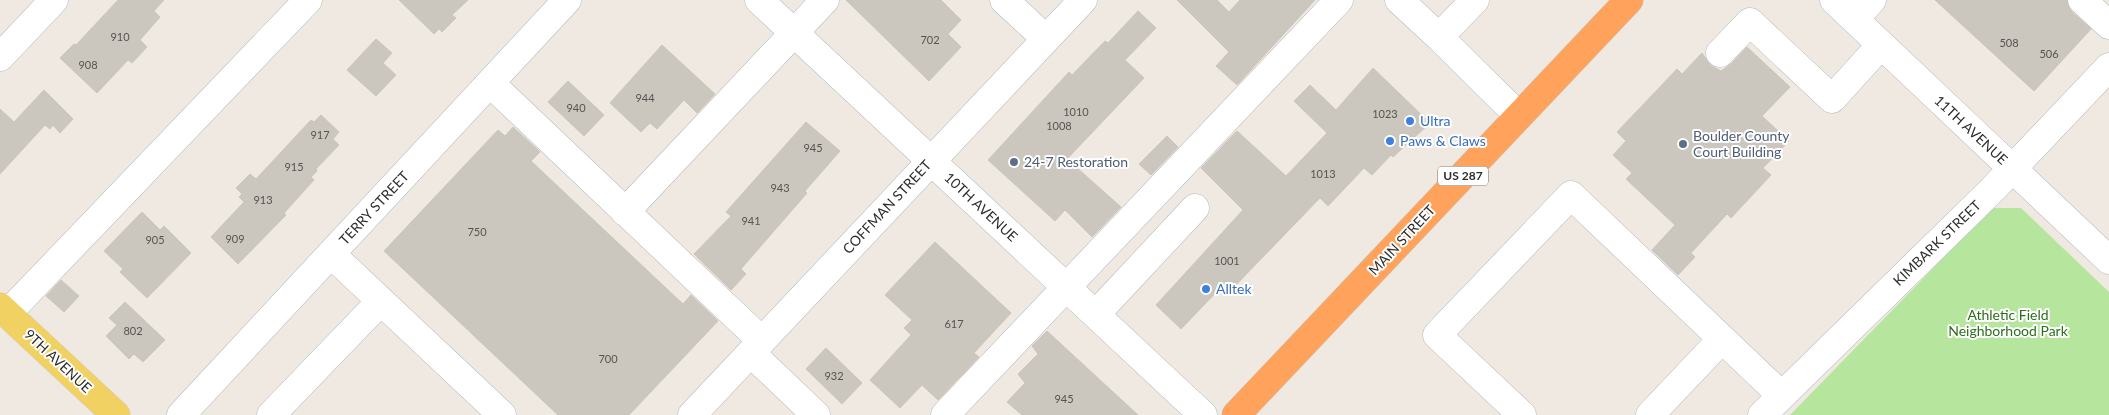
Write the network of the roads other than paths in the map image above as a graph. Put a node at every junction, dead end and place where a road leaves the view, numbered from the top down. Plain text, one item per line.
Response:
1 (54, 0) edge
2 (308, 0) edge
3 (567, 0) edge
4 (759, 0) edge
5 (825, 0) edge
6 (1004, 0) edge
7 (1083, 0) edge
8 (1339, 0) edge
9 (1399, 0) edge
10 (1475, 0) edge
11 (1629, 0) edge
12 (1834, 0) edge
13 (2082, 0) edge
14 (1863, 10) edge
15 (2109, 25) edge
16 (794, 32) junction
17 (1440, 37) junction
18 (1046, 39) junction
19 (1881, 45) junction
20 (1720, 53) dead end
21 (0, 57) edge
22 (2109, 67) edge
23 (490, 83) junction
24 (1519, 116) junction
25 (931, 161) junction
26 (2012, 169) junction
27 (1195, 208) dead end
28 (625, 212) junction
29 (331, 254) junction
30 (2109, 260) edge
31 (1067, 288) junction
32 (380, 301) junction
33 (4, 310) edge
34 (1096, 314) junction
35 (1722, 339) junction
36 (756, 347) junction
37 (1781, 395) junction
38 (116, 415) edge
39 (181, 415) edge
40 (271, 415) edge
41 (502, 415) edge
42 (692, 415) edge
43 (816, 415) edge
44 (945, 415) edge
45 (1203, 415) edge
46 (1236, 415) edge
47 (1522, 415) edge
48 (1650, 415) edge
49 (1762, 415) edge

1 - 21 street
2 - 33 street
3 - 23 street, TERRY STREET
4 - 16 street, 10TH AVENUE
5 - 16 street
6 - 18 street
7 - 18 street, COFFMAN STREET
8 - 31 street
9 - 17 street
10 - 17 street
11 - 24 highway, MAIN STREET / US 287
12 - 14 street, 11TH AVENUE
13 - 15 street
14 - 19 street, 11TH AVENUE
16 - 25 street, 10TH AVENUE
16 - 28 street
17 - 24 street
18 - 25 street, COFFMAN STREET
19 - 20 street
19 - 26 street, 11TH AVENUE
22 - 26 street, KIMBARK STREET
23 - 28 street
23 - 29 street, TERRY STREET
24 - 46 highway, MAIN STREET / US 287
25 - 31 street, 10TH AVENUE
25 - 36 street, COFFMAN STREET
26 - 30 street, 11TH AVENUE
26 - 37 street, KIMBARK STREET
27 - 34 street
28 - 36 street
29 - 32 street
29 - 39 street, TERRY STREET
31 - 34 street, 10TH AVENUE
31 - 44 street
32 - 40 street
32 - 41 street
33 - 38 main road, 9TH AVENUE
34 - 45 street, 10TH AVENUE
35 - 37 street
35 - 47 street
35 - 48 street
36 - 42 street, COFFMAN STREET
36 - 43 street
37 - 49 street, KIMBARK STREET

